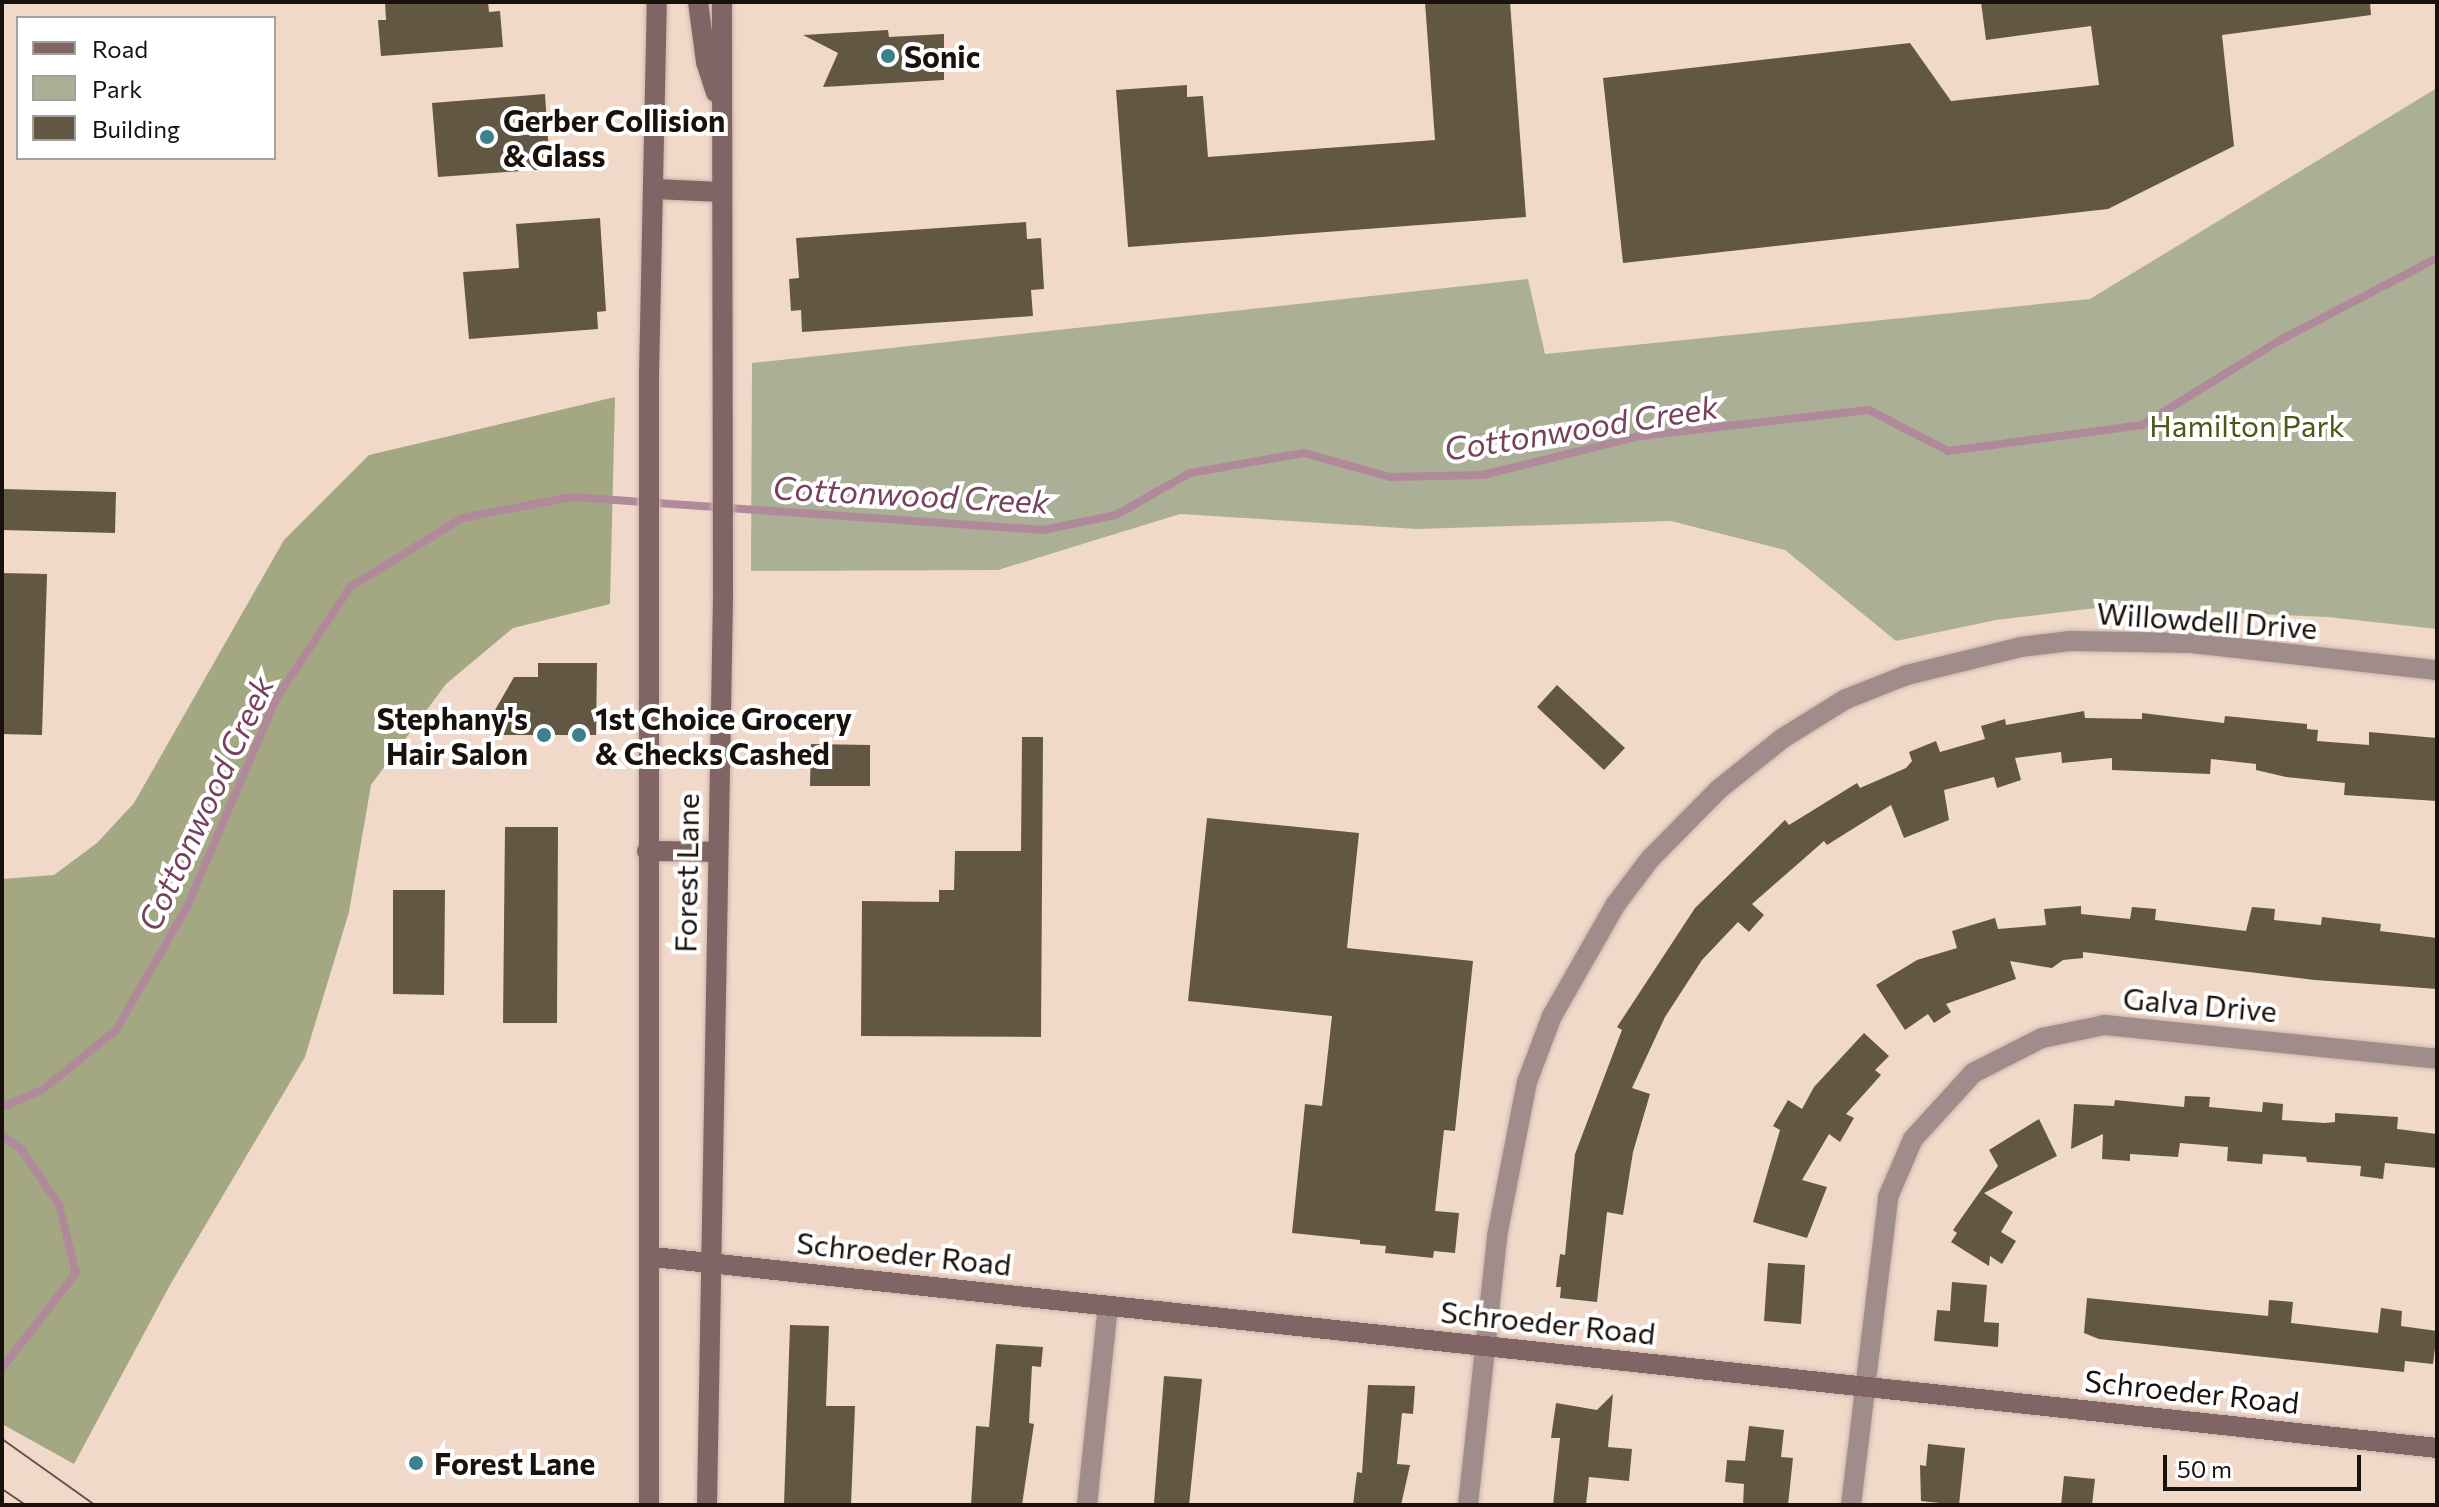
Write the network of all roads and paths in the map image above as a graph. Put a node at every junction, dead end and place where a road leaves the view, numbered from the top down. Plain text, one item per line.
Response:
1 (657, 2) edge
2 (698, 2) edge
3 (722, 2) edge
4 (721, 107) junction
5 (654, 189) junction
6 (722, 192) junction
7 (2437, 670) edge
8 (647, 851) junction
9 (716, 852) junction
10 (2437, 1059) edge
11 (653, 1257) junction
12 (707, 1261) junction
13 (1108, 1306) junction
14 (1487, 1346) junction
15 (1865, 1386) junction
16 (2437, 1448) edge
17 (649, 1505) edge
18 (707, 1505) edge
19 (1087, 1505) edge
20 (1468, 1505) edge
21 (1851, 1505) edge

1 - 5 main road, Forest Lane
2 - 4 main road
3 - 4 main road, Forest Lane
4 - 6 main road, Forest Lane
5 - 6 main road
5 - 8 main road, Forest Lane
6 - 9 main road, Forest Lane
7 - 14 street, Willowdell Drive
8 - 9 main road
8 - 11 main road, Forest Lane
9 - 12 main road, Forest Lane
10 - 15 street, Galva Drive
11 - 12 main road, Schroeder Road
11 - 17 main road, Forest Lane
12 - 13 main road, Schroeder Road
12 - 18 main road, Forest Lane
13 - 14 main road, Schroeder Road
13 - 19 street
14 - 15 main road, Schroeder Road
14 - 20 street, Willowdell Drive
15 - 16 main road, Schroeder Road
15 - 21 street, Galva Drive

